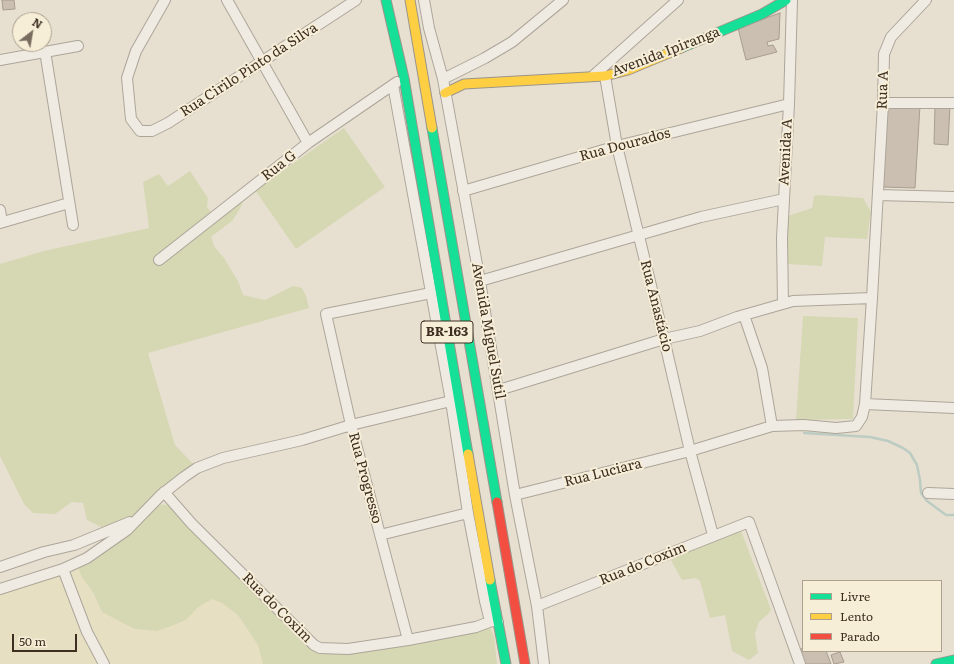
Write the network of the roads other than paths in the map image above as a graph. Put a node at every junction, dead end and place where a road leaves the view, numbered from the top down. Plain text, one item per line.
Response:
1 (165, 0) edge
2 (227, 0) edge
3 (356, 0) edge
4 (386, 0) edge
5 (410, 0) edge
6 (424, 0) edge
7 (563, 0) edge
8 (678, 0) edge
9 (786, 0) edge
10 (792, 0) edge
11 (926, 0) edge
12 (78, 46) dead end
13 (52, 51) edge
14 (45, 52) joint
15 (0, 60) edge
16 (261, 61) junction
17 (594, 76) junction
18 (605, 76) junction
19 (404, 78) junction
20 (443, 79) junction
21 (393, 85) junction
22 (445, 94) junction
23 (883, 103) junction
24 (789, 104) junction
25 (954, 104) edge
26 (308, 143) junction
27 (617, 146) junction
28 (463, 191) junction
29 (878, 195) junction
30 (954, 197) edge
31 (784, 199) junction
32 (69, 202) junction
33 (0, 210) edge
34 (1, 223) edge
35 (73, 226) dead end
36 (639, 236) junction
37 (159, 260) dead end
38 (480, 281) junction
39 (431, 293) junction
40 (872, 298) junction
41 (783, 304) junction
42 (744, 315) junction
43 (664, 339) junction
44 (499, 390) junction
45 (451, 400) junction
46 (865, 404) junction
47 (954, 408) edge
48 (351, 425) junction
49 (772, 426) junction
50 (690, 452) junction
51 (164, 492) junction
52 (928, 492) dead end
53 (954, 494) edge
54 (515, 495) junction
55 (468, 513) junction
56 (137, 520) junction
57 (380, 535) junction
58 (713, 535) junction
59 (0, 568) edge
60 (63, 569) junction
61 (0, 589) edge
62 (537, 606) junction
63 (495, 622) junction
64 (408, 640) junction
65 (954, 660) edge
66 (104, 664) edge
67 (506, 664) edge
68 (525, 664) edge
69 (544, 664) edge
70 (800, 664) edge
71 (936, 664) edge

1 - 16 street, Rua Cirilo Pinto da Silva
2 - 16 street
3 - 16 street, Rua Cirilo Pinto da Silva
4 - 19 main road, BR-163
5 - 68 main road, Avenida Miguel Sutil / BR-163
6 - 20 street, Avenida Miguel Sutil
7 - 20 street
8 - 17 street
9 - 18 main road, Avenida Ipiranga
10 - 24 street, Avenida A
11 - 23 street, Rua A
12 - 13 street
14 - 15 street
14 - 32 street
16 - 26 street
17 - 18 main road, Avenida Ipiranga
17 - 22 main road, Avenida Ipiranga
18 - 27 street, Rua Anastácio
19 - 21 street, Rua G
19 - 63 main road, BR-163
20 - 22 street, Avenida Miguel Sutil
21 - 26 street, Rua G
21 - 39 street
22 - 28 street, Avenida Miguel Sutil
23 - 25 street
23 - 29 street, Rua A
24 - 27 street, Rua Dourados
24 - 31 street, Avenida A
26 - 37 street, Rua G
27 - 28 street, Rua Dourados
27 - 36 street, Rua Anastácio
28 - 38 street, Avenida Miguel Sutil
29 - 30 street
29 - 40 street, Rua A
31 - 36 street
31 - 41 street, Avenida A
32 - 34 street
32 - 35 street
33 - 34 street
36 - 38 street
36 - 43 street, Rua Anastácio
38 - 44 street, Avenida Miguel Sutil
39 - 45 street
39 - 48 street, Rua Progresso
40 - 41 street
40 - 46 street, Rua A
41 - 42 street
42 - 43 street
42 - 49 street
43 - 44 street
43 - 50 street, Rua Anastácio
44 - 54 street, Avenida Miguel Sutil
45 - 48 street
45 - 55 street
46 - 47 street
46 - 49 street, Rua Luciara
48 - 51 street
48 - 57 street, Rua Progresso
49 - 50 street, Rua Luciara
50 - 54 street, Rua Luciara
50 - 58 street, Rua Anastácio
51 - 56 street
51 - 64 street, Rua do Coxim
52 - 53 street
54 - 62 street, Avenida Miguel Sutil
55 - 57 street
55 - 63 street
56 - 59 street
56 - 60 street
57 - 64 street, Rua Progresso
58 - 62 street, Rua do Coxim
58 - 70 street, Rua do Coxim
60 - 61 street
60 - 66 street
62 - 69 street, Avenida Miguel Sutil
63 - 64 street, Rua do Coxim
63 - 67 main road, BR-163
65 - 71 main road

